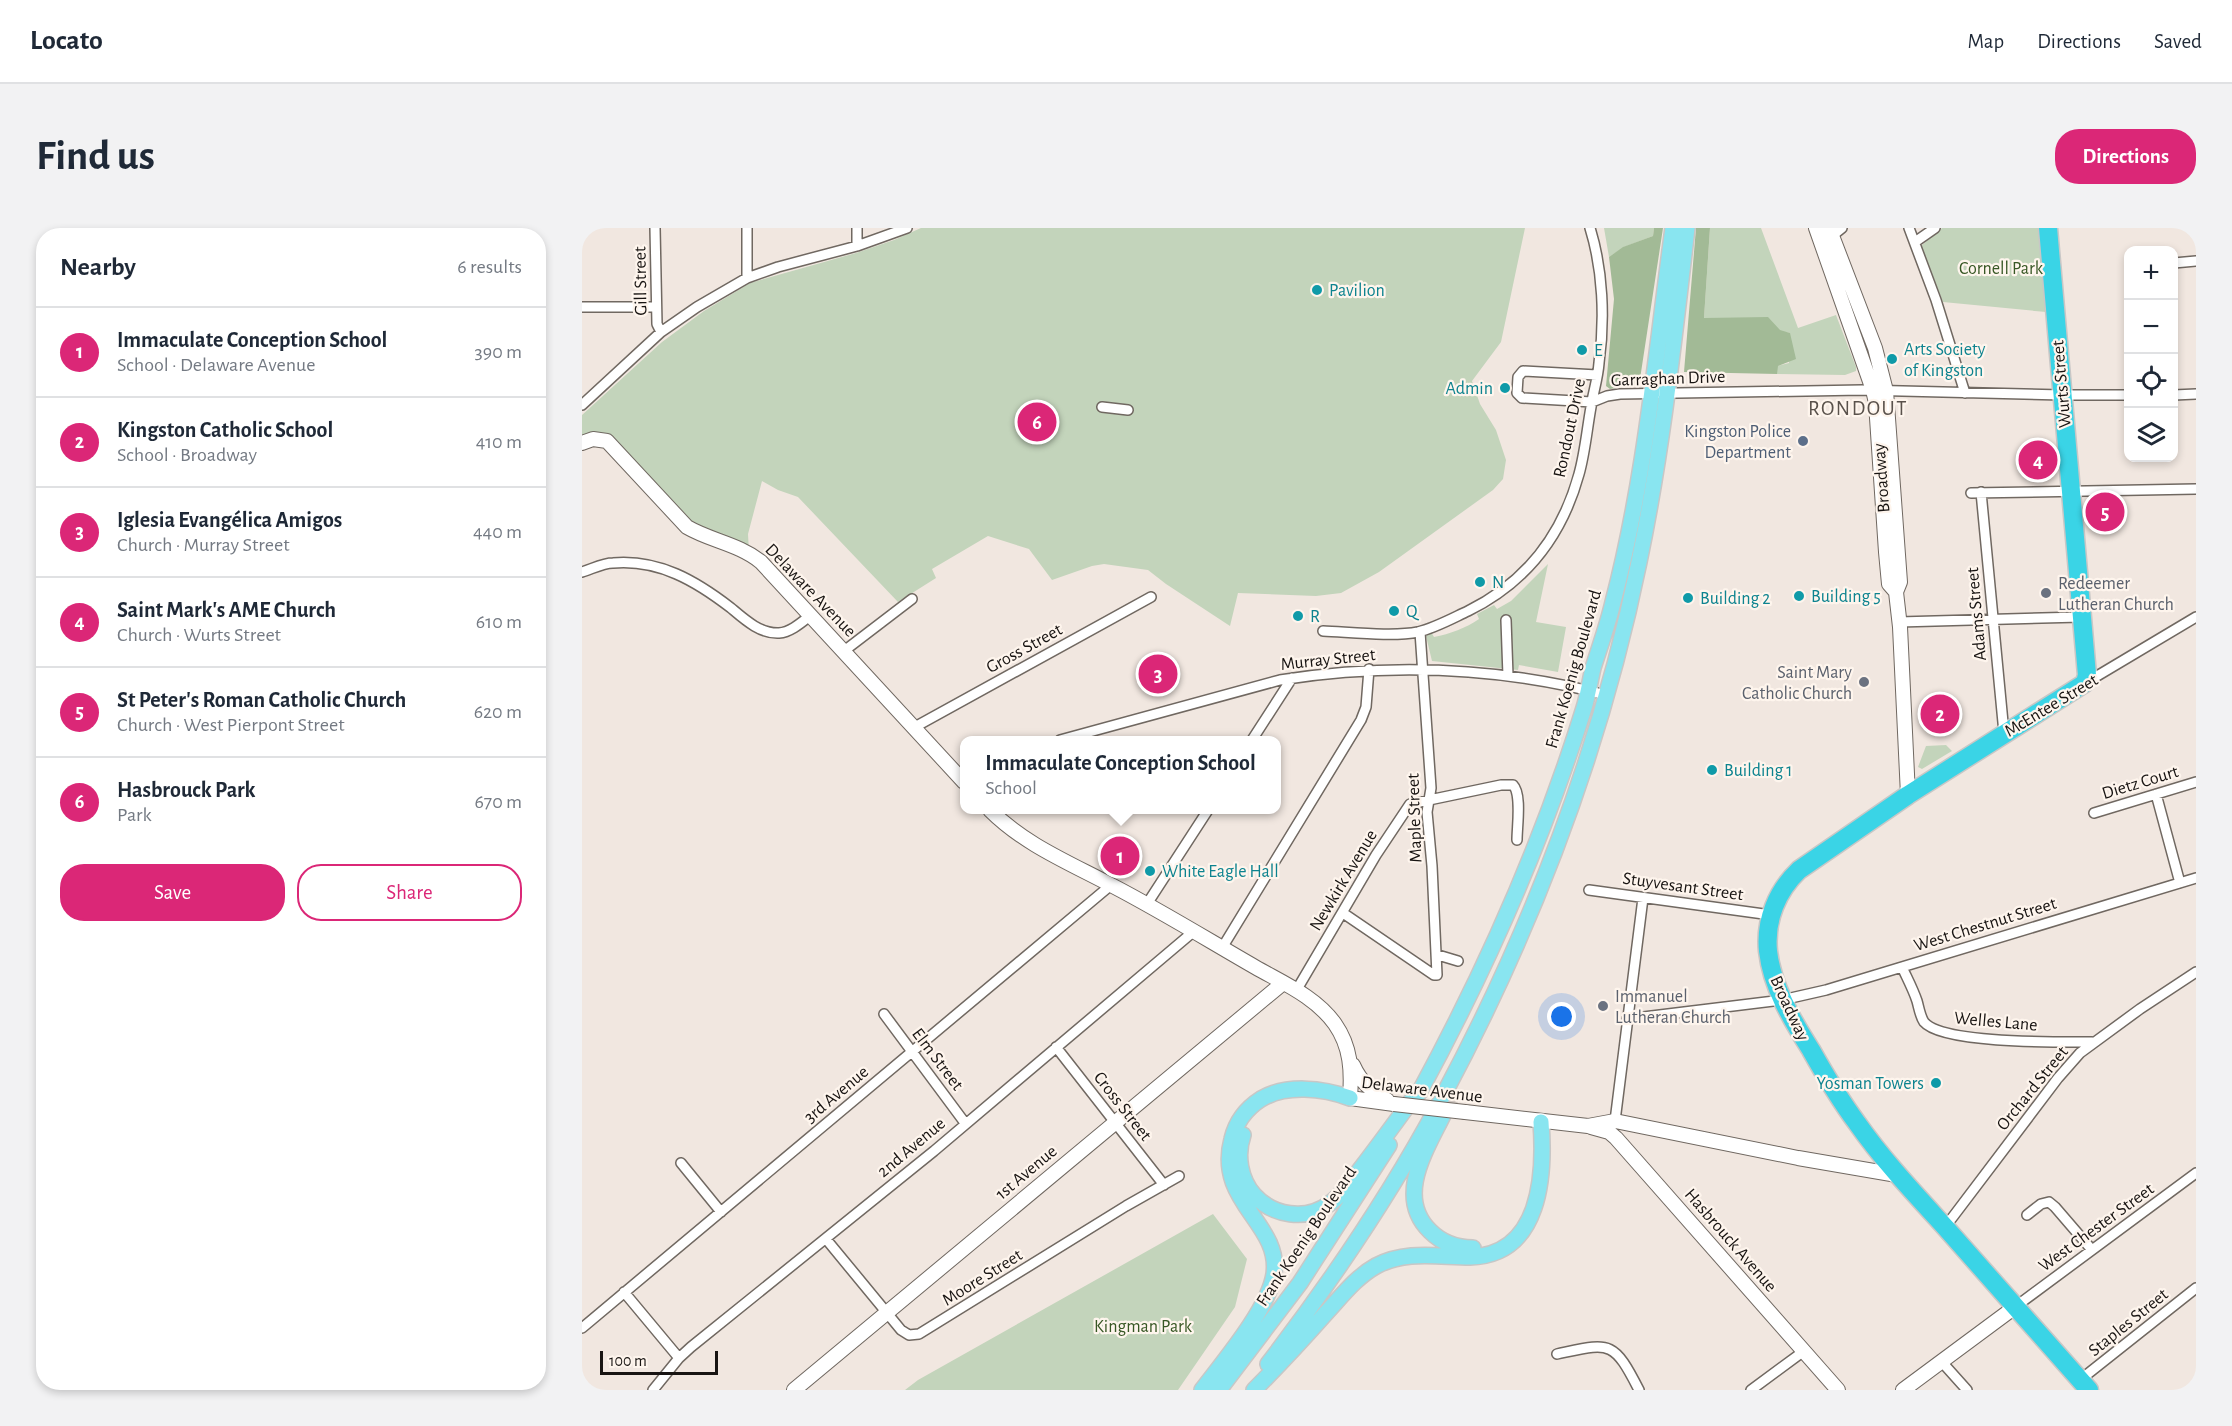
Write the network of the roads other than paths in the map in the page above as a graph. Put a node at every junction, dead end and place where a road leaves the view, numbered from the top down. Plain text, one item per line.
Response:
1 (655, 228) edge
2 (747, 228) edge
3 (857, 228) edge
4 (907, 228) edge
5 (1590, 228) edge
6 (1673, 228) edge
7 (1687, 228) edge
8 (1815, 228) edge
9 (1909, 228) edge
10 (1935, 228) edge
11 (2048, 228) edge
12 (1834, 230) edge
13 (1915, 242) junction
14 (857, 246) junction
15 (2196, 261) edge
16 (2178, 263) edge
17 (747, 278) junction
18 (582, 307) edge
19 (656, 307) junction
20 (661, 332) junction
21 (1597, 375) junction
22 (1880, 390) junction
23 (1650, 393) junction
24 (1668, 393) junction
25 (1965, 393) junction
26 (2196, 394) edge
27 (2062, 395) junction
28 (2124, 395) edge
29 (2178, 395) edge
30 (1592, 402) junction
31 (582, 405) edge
32 (1102, 407) dead end
33 (1128, 410) dead end
34 (582, 443) edge
35 (2196, 489) edge
36 (2070, 491) junction
37 (582, 572) edge
38 (1151, 597) dead end
39 (912, 599) dead end
40 (811, 615) junction
41 (2081, 617) junction
42 (2196, 617) edge
43 (1506, 620) dead end
44 (1993, 620) junction
45 (1899, 622) junction
46 (1323, 631) dead end
47 (1420, 632) junction
48 (844, 651) junction
49 (1369, 669) junction
50 (1422, 669) junction
51 (1508, 676) junction
52 (1292, 678) junction
53 (2085, 683) junction
54 (1587, 690) junction
55 (1606, 695) junction
56 (912, 728) junction
57 (2004, 734) junction
58 (1078, 736) edge
59 (1255, 736) edge
60 (960, 773) edge
61 (2196, 782) edge
62 (2156, 794) junction
63 (1908, 795) junction
64 (1429, 799) junction
65 (2094, 813) dead end
66 (994, 814) edge
67 (1205, 814) edge
68 (1517, 840) dead end
69 (2196, 878) edge
70 (2180, 883) junction
71 (1111, 885) junction
72 (1589, 890) dead end
73 (1643, 897) junction
74 (1147, 904) junction
75 (1343, 914) junction
76 (1771, 915) junction
77 (1193, 932) junction
78 (1222, 948) junction
79 (1438, 955) junction
80 (1458, 961) dead end
81 (1902, 967) junction
82 (2196, 972) edge
83 (1283, 983) junction
84 (1296, 991) junction
85 (1782, 1000) junction
86 (884, 1014) dead end
87 (1628, 1019) junction
88 (2092, 1042) junction
89 (1056, 1047) junction
90 (913, 1052) junction
91 (1350, 1059) junction
92 (1417, 1094) junction
93 (1350, 1098) junction
94 (1446, 1100) junction
95 (1394, 1104) junction
96 (1114, 1121) junction
97 (1615, 1121) junction
98 (1541, 1122) junction
99 (965, 1123) junction
100 (1588, 1126) junction
101 (681, 1163) dead end
102 (2196, 1173) edge
103 (1897, 1175) junction
104 (1179, 1176) dead end
105 (1164, 1185) junction
106 (721, 1212) junction
107 (2027, 1215) dead end
108 (1944, 1226) junction
109 (826, 1239) junction
110 (2092, 1250) junction
111 (2196, 1288) edge
112 (624, 1292) junction
113 (2015, 1307) junction
114 (887, 1312) junction
115 (582, 1328) edge
116 (1804, 1350) junction
117 (1557, 1354) dead end
118 (679, 1358) junction
119 (1941, 1361) junction
120 (2085, 1385) edge
121 (653, 1390) edge
122 (794, 1390) edge
123 (1202, 1390) edge
124 (1219, 1390) edge
125 (1247, 1390) edge
126 (1254, 1390) edge
127 (1639, 1390) edge
128 (1751, 1390) edge
129 (1838, 1390) edge
130 (1903, 1390) edge
131 (1967, 1390) edge

1 - 19 street, Gill Street
2 - 17 street
3 - 14 street
4 - 14 street
5 - 21 street, Rondout Drive
6 - 23 main road, Frank Koenig Boulevard
7 - 24 main road, Frank Koenig Boulevard
8 - 22 street, Broadway
9 - 13 street
10 - 13 street
11 - 27 highway, Wurts Street
12 - 22 street, Broadway
13 - 25 street
14 - 17 street
15 - 16 street
17 - 20 street
18 - 19 street
19 - 20 street, Gill Street
20 - 31 street
21 - 30 street, Rondout Drive
21 - 30 street, Garraghan Drive
22 - 24 street, Garraghan Drive
22 - 25 street, Garraghan Drive
22 - 45 street, Broadway
23 - 24 street, Garraghan Drive
23 - 30 street, Garraghan Drive
23 - 54 main road, Frank Koenig Boulevard
24 - 55 main road, Frank Koenig Boulevard
25 - 27 street, Garraghan Drive
26 - 29 street
27 - 28 street, Garraghan Drive
27 - 36 highway, Wurts Street
30 - 47 street, Rondout Drive
32 - 33 street
34 - 40 street, Delaware Avenue
35 - 36 street
36 - 41 highway, Wurts Street
36 - 44 street, Adams Street
37 - 40 street
38 - 56 street, Gross Street
39 - 48 street
40 - 48 street, Delaware Avenue
41 - 44 street
41 - 53 highway, Wurts Street
42 - 53 street, McEntee Street
43 - 51 street
44 - 45 street
44 - 57 street, Adams Street
45 - 63 street, Broadway
46 - 47 street, Rondout Drive
47 - 50 street
48 - 56 street, Delaware Avenue
49 - 50 street, Murray Street
49 - 52 street, Murray Street
49 - 78 street
50 - 51 street, Murray Street
50 - 64 street, Maple Street
51 - 54 street, Murray Street
52 - 58 street, Murray Street
52 - 59 street
53 - 57 highway, McEntee Street
54 - 55 street, Murray Street
54 - 92 main road, Frank Koenig Boulevard
55 - 94 main road, Frank Koenig Boulevard
56 - 60 street, Delaware Avenue
57 - 63 highway, McEntee Street
61 - 62 street, Dietz Court
62 - 65 street, Dietz Court
62 - 70 street
63 - 76 highway, Broadway
64 - 68 street, Newkirk Avenue
64 - 75 street, Newkirk Avenue
64 - 79 street, Maple Street
66 - 71 street, Delaware Avenue
67 - 74 street
69 - 70 street, West Chestnut Street
70 - 81 street, West Chestnut Street
71 - 74 street, Delaware Avenue
71 - 90 street, 3rd Avenue
72 - 73 street, Stuyvesant Street
73 - 76 street, Stuyvesant Street
73 - 87 street
74 - 77 street, Delaware Avenue
75 - 79 street, Maple Street
75 - 84 street, Newkirk Avenue
76 - 85 highway, Broadway
77 - 78 street, Delaware Avenue
77 - 89 street, 2nd Avenue
78 - 83 street, Delaware Avenue
79 - 80 street
81 - 85 street, West Chestnut Street
81 - 88 street, Welles Lane
82 - 88 street, Orchard Street
83 - 84 street, Delaware Avenue
83 - 96 street, 1st Avenue
84 - 91 street, Delaware Avenue
85 - 87 street, West Chestnut Street
85 - 103 highway, Broadway
86 - 90 street, Elm Street
87 - 97 street
88 - 108 street, Orchard Street
89 - 96 street, Cross Street
89 - 99 street, 2nd Avenue
90 - 99 street, Elm Street
90 - 106 street, 3rd Avenue
91 - 93 street, Delaware Avenue
91 - 95 street
92 - 93 main road
92 - 124 main road, Frank Koenig Boulevard
93 - 95 street, Delaware Avenue
93 - 123 main road
94 - 98 main road
94 - 125 main road, Frank Koenig Boulevard
95 - 98 street, Delaware Avenue, bridge
96 - 105 street, Cross Street
96 - 114 street, 1st Avenue
97 - 100 street, Delaware Avenue
97 - 103 street, Delaware Avenue
98 - 100 street, Delaware Avenue
98 - 126 main road
99 - 109 street, 2nd Avenue
100 - 116 street, Hasbrouck Avenue
101 - 106 street
102 - 110 street, West Chester Street
103 - 108 highway, Broadway
104 - 105 street, Moore Street
105 - 114 street, Moore Street
106 - 112 street, 3rd Avenue
107 - 110 street
108 - 113 highway, Broadway
109 - 114 street, Moore Street
109 - 118 street, 2nd Avenue
110 - 113 street, West Chester Street
111 - 120 street, Staples Street
112 - 115 street, 3rd Avenue
112 - 118 street
113 - 119 street
113 - 120 highway, Broadway
114 - 122 street, 1st Avenue
116 - 128 street
116 - 129 street, Hasbrouck Avenue
117 - 127 street
118 - 121 street, 2nd Avenue
119 - 130 street
119 - 131 street

